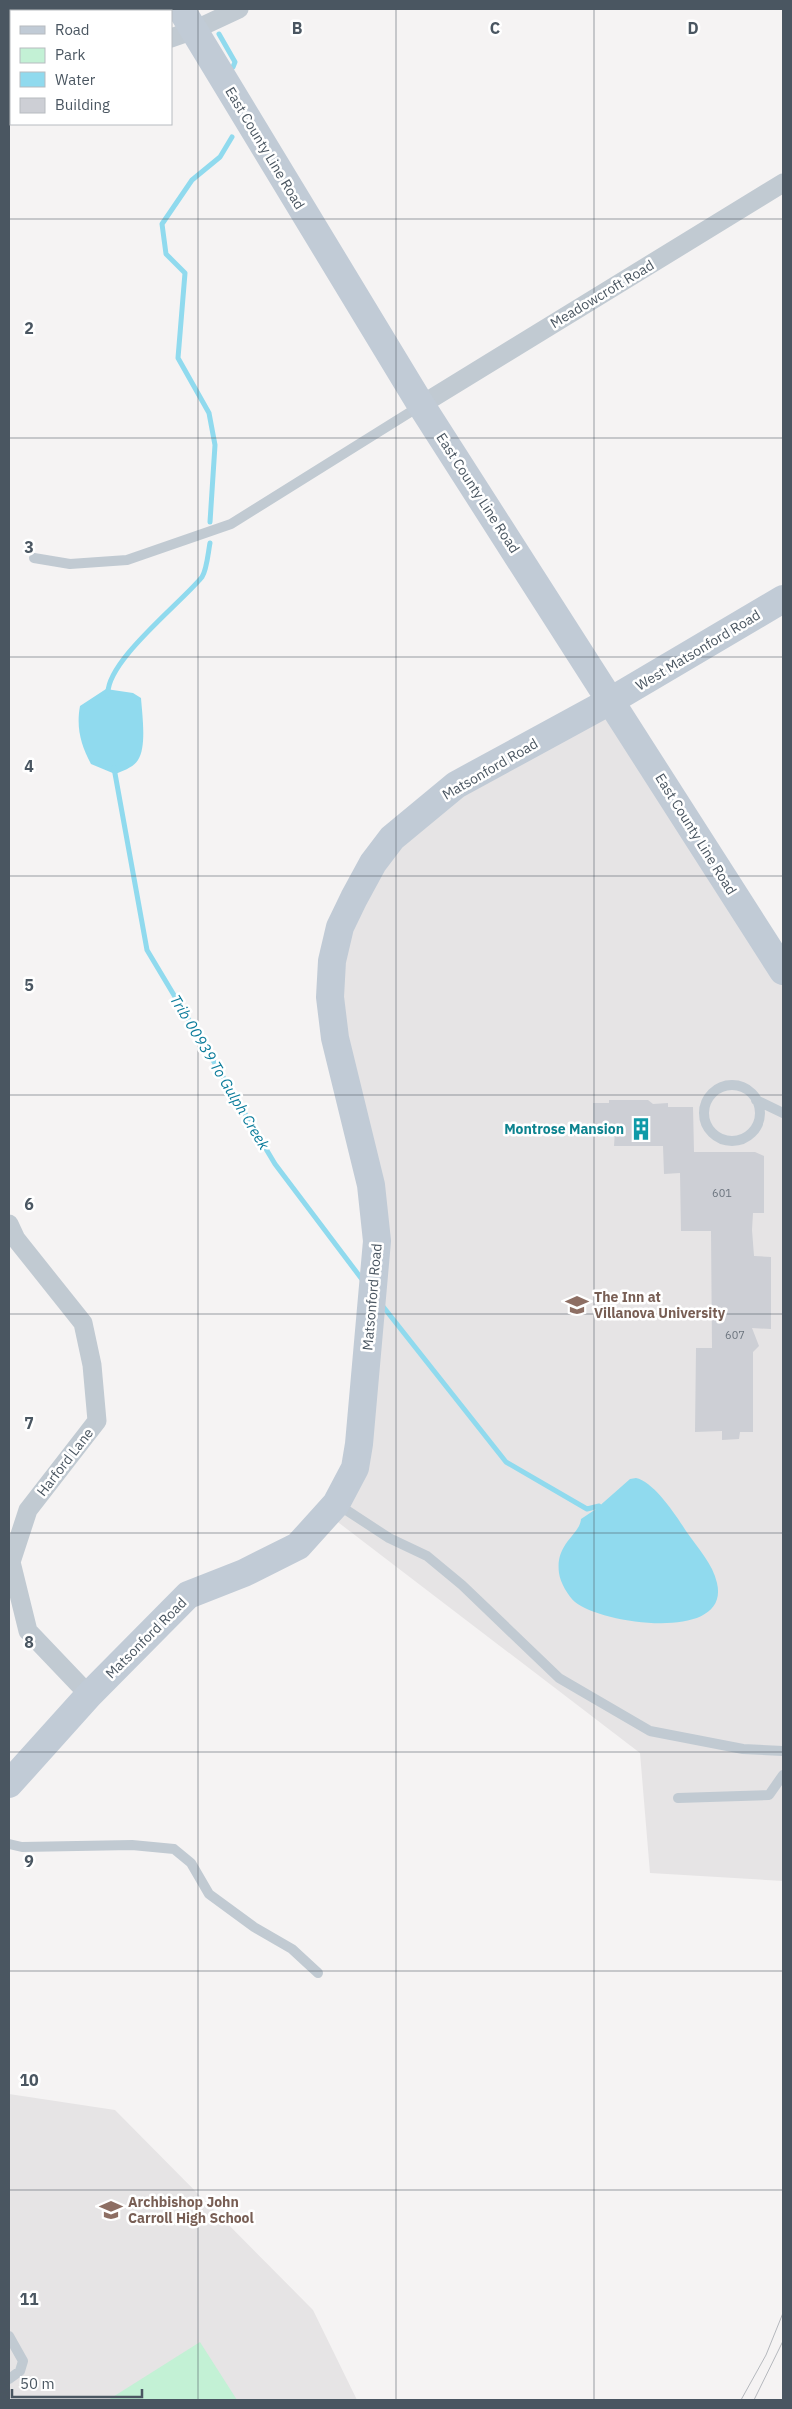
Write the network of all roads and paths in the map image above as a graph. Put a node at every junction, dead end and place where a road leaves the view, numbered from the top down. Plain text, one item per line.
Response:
1 (239, 9) edge
2 (182, 26) edge
3 (783, 183) edge
4 (422, 405) junction
5 (34, 558) dead end
6 (783, 599) edge
7 (612, 700) junction
8 (783, 972) edge
9 (756, 1100) junction
10 (783, 1113) edge
11 (9, 1224) edge
12 (336, 1504) junction
13 (89, 1695) junction
14 (783, 1751) edge
15 (783, 1775) edge
16 (9, 1784) edge
17 (678, 1798) dead end
18 (9, 1844) edge
19 (318, 1973) dead end
20 (9, 2336) edge
21 (9, 2379) edge

1 - 2 street
2 - 4 main road, East County Line Road
3 - 4 street, Meadowcroft Road
4 - 5 lane
4 - 7 main road, East County Line Road
6 - 7 main road, West Matsonford Road
7 - 8 main road, East County Line Road
7 - 12 main road, Matsonford Road
9 - 9 lane
9 - 10 lane
11 - 13 street, Harford Lane
12 - 13 main road, Matsonford Road
12 - 14 lane
13 - 16 main road, Matsonford Road
15 - 17 lane
18 - 19 lane
20 - 21 lane

